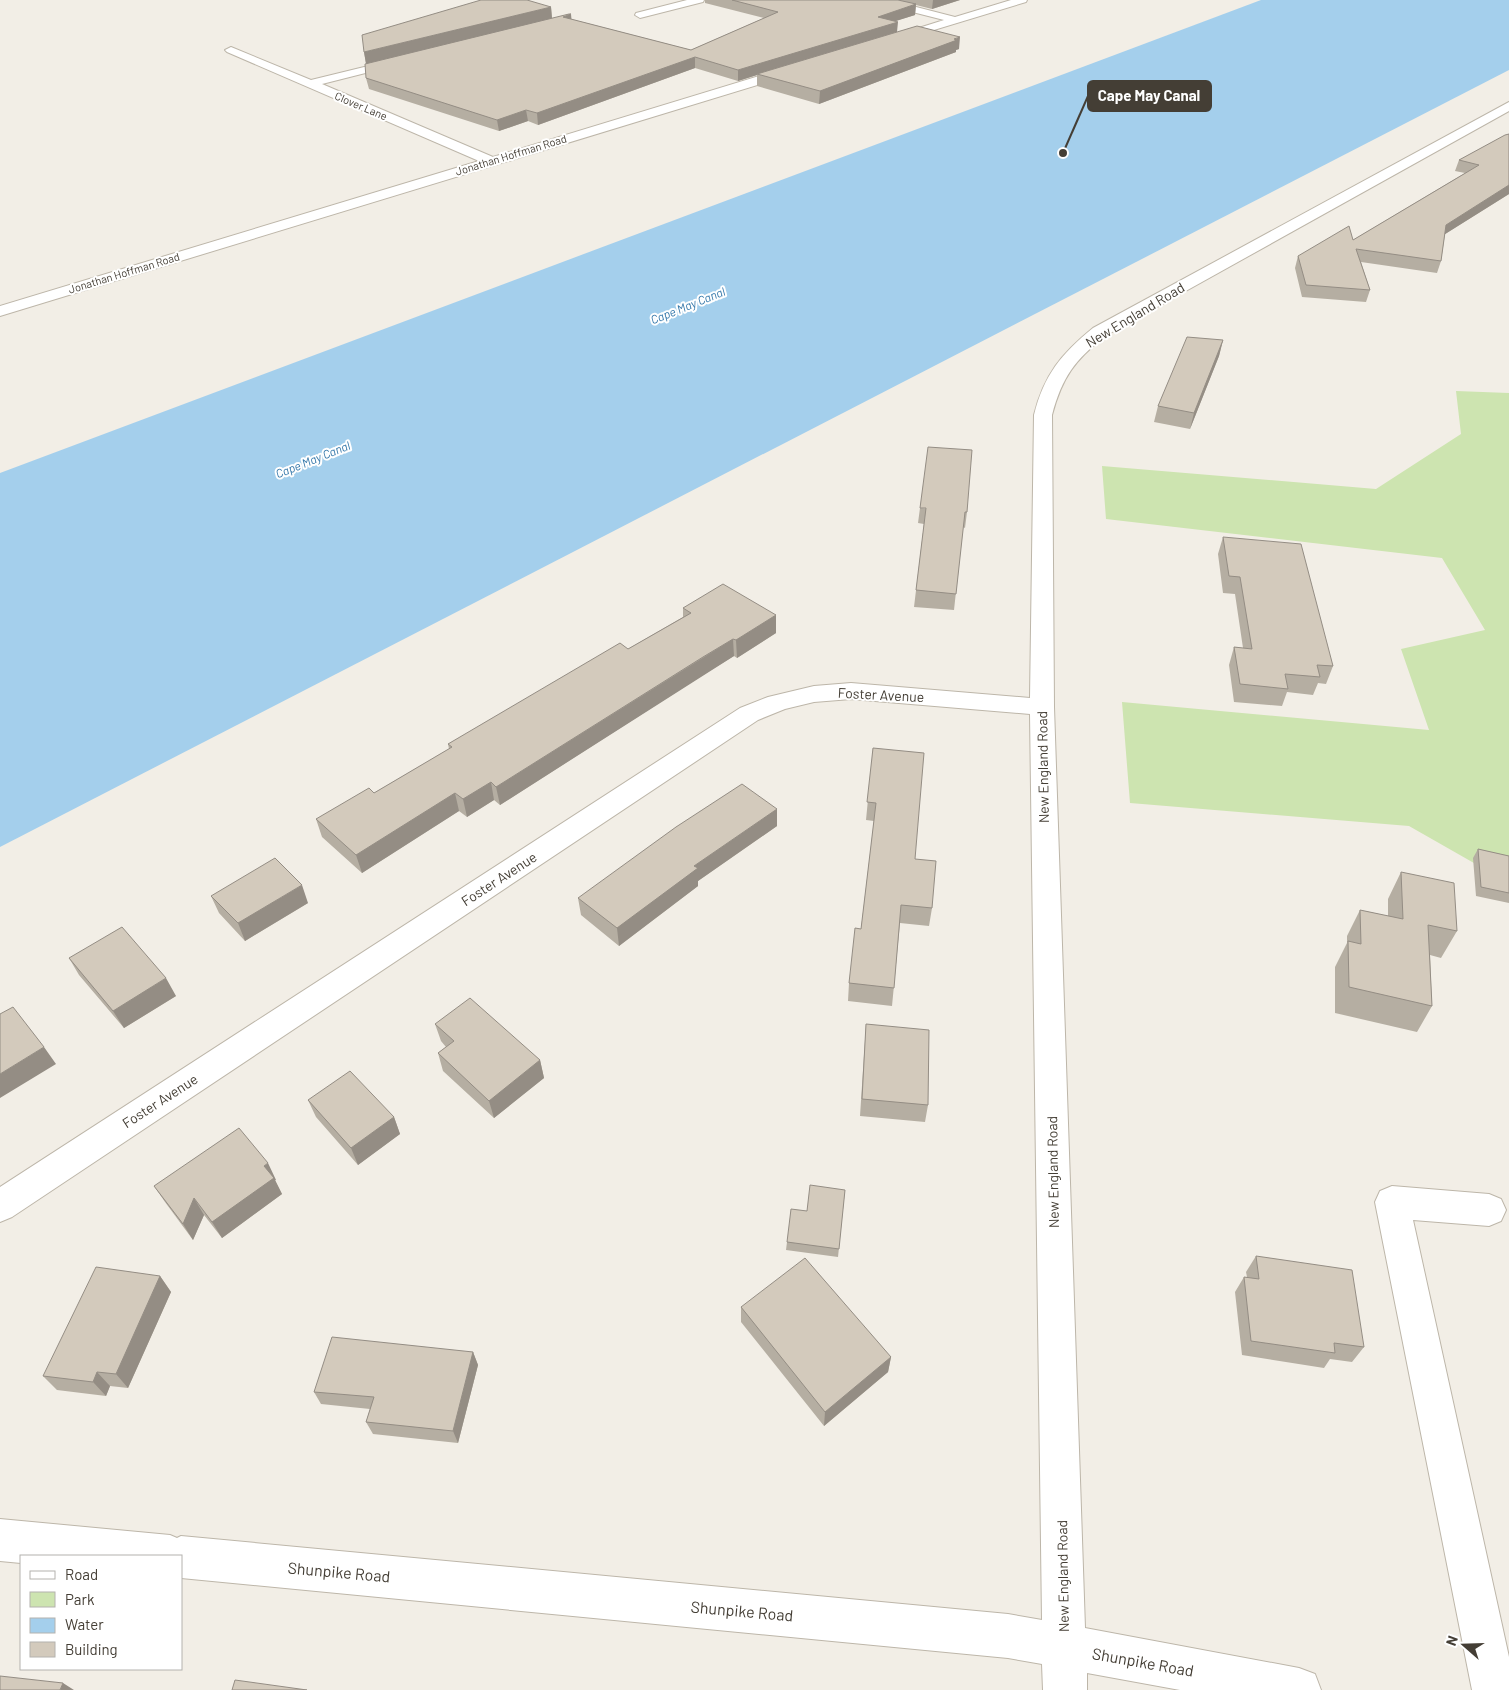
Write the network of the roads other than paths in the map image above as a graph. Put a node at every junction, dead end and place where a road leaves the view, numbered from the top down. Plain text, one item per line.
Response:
1 (699, 0) edge
2 (877, 0) edge
3 (1022, 0) edge
4 (640, 15) dead end
5 (955, 20) junction
6 (879, 43) edge
7 (230, 50) dead end
8 (413, 58) edge
9 (803, 66) edge
10 (308, 84) junction
11 (1509, 106) edge
12 (491, 162) junction
13 (0, 311) edge
14 (1042, 707) junction
15 (0, 1206) edge
16 (1489, 1210) dead end
17 (0, 1540) edge
18 (159, 1555) edge
19 (182, 1557) edge
20 (1064, 1648) junction
21 (1065, 1690) edge
22 (1299, 1690) edge
23 (1494, 1690) edge

1 - 4 street
2 - 5 street
3 - 5 street
5 - 6 street
7 - 10 street, Clover Lane
8 - 10 street
9 - 12 street, Jonathan Hoffman Road
10 - 12 street, Clover Lane
11 - 14 street, New England Road
12 - 13 street, Jonathan Hoffman Road
14 - 15 street, Foster Avenue
14 - 20 street, New England Road
16 - 23 street
17 - 18 street
19 - 20 street, Shunpike Road
20 - 21 street, New England Road
20 - 22 street, Shunpike Road

